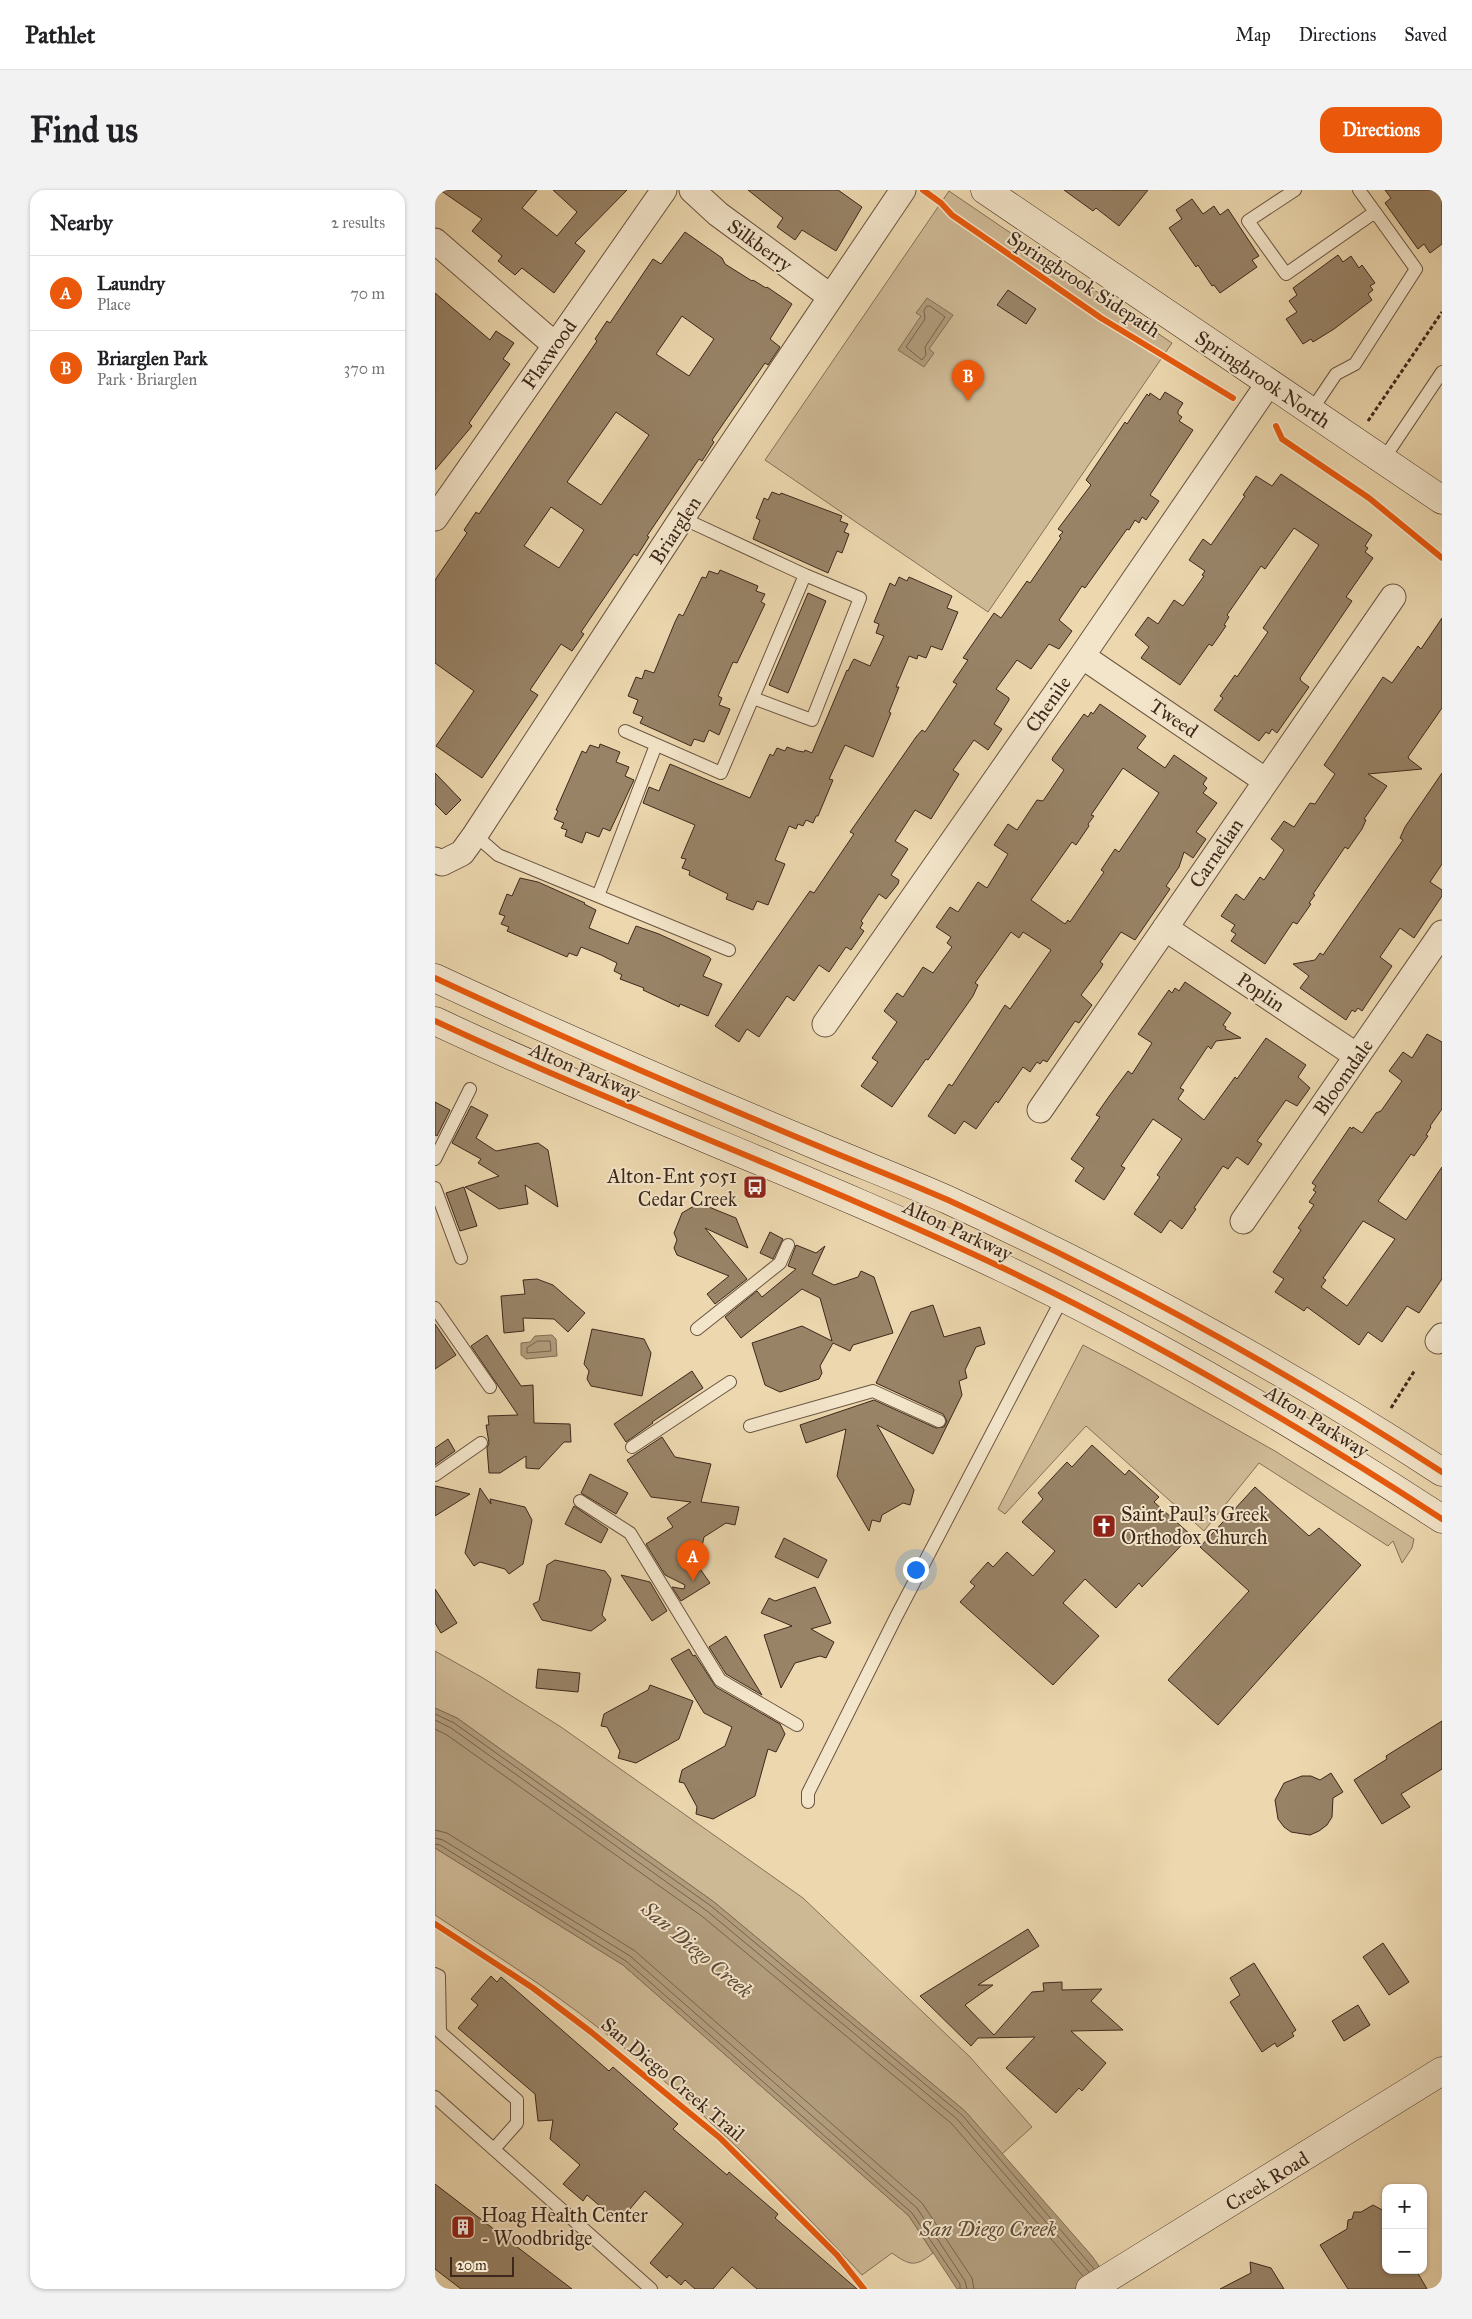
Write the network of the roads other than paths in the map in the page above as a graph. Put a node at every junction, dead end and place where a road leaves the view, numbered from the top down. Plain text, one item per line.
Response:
1 (664, 190) edge
2 (692, 190) edge
3 (903, 190) edge
4 (985, 190) edge
5 (1295, 190) edge
6 (1359, 190) edge
7 (1375, 212) junction
8 (435, 241) edge
9 (831, 296) junction
10 (555, 345) junction
11 (1442, 372) edge
12 (1269, 382) junction
13 (1311, 411) junction
14 (1383, 460) junction
15 (1439, 491) edge
16 (435, 518) edge
17 (682, 518) junction
18 (805, 575) junction
19 (1393, 597) dead end
20 (1082, 656) junction
21 (753, 698) junction
22 (625, 731) dead end
23 (656, 744) junction
24 (1266, 780) junction
25 (475, 835) junction
26 (438, 862) edge
27 (598, 896) junction
28 (1165, 928) junction
29 (1442, 933) edge
30 (729, 950) dead end
31 (435, 978) edge
32 (435, 1021) edge
33 (825, 1024) dead end
34 (1357, 1056) junction
35 (470, 1089) dead end
36 (1040, 1110) dead end
37 (435, 1159) edge
38 (435, 1188) edge
39 (1243, 1221) dead end
40 (788, 1245) dead end
41 (461, 1258) dead end
42 (1063, 1297) junction
43 (435, 1308) edge
44 (697, 1329) dead end
45 (730, 1382) dead end
46 (490, 1387) dead end
47 (939, 1421) dead end
48 (750, 1426) dead end
49 (481, 1443) dead end
50 (632, 1447) dead end
51 (1442, 1472) edge
52 (435, 1475) edge
53 (580, 1501) dead end
54 (1442, 1519) edge
55 (797, 1725) dead end
56 (808, 1802) dead end
57 (435, 1974) edge
58 (437, 2032) edge
59 (1442, 2071) edge
60 (435, 2097) edge
61 (494, 2149) junction
62 (1101, 2283) edge
63 (651, 2289) edge

1 - 10 street, Flaxwood
2 - 9 street, Silkberry
3 - 9 street, Briarglen
4 - 12 main road, Springbrook North
5 - 7 lane
6 - 7 lane
7 - 13 lane
8 - 10 street
9 - 17 street, Briarglen
10 - 16 street, Flaxwood
11 - 14 lane
12 - 13 main road, Springbrook North
12 - 20 street, Chenile
13 - 14 main road, Springbrook North
14 - 15 main road, Springbrook North
17 - 18 lane
17 - 25 street, Briarglen
18 - 21 lane
18 - 21 lane
19 - 24 street, Carnelian
20 - 24 street, Tweed
20 - 33 street, Chenile
21 - 23 lane
22 - 23 lane
23 - 27 lane
24 - 28 street, Carnelian
25 - 26 street, Briarglen
25 - 27 lane
27 - 30 lane
28 - 34 street, Poplin
28 - 36 street, Carnelian
29 - 34 street, Bloomdale
31 - 51 main road, Alton Parkway
32 - 42 main road, Alton Parkway
34 - 39 street, Bloomdale
35 - 37 lane
38 - 41 lane
40 - 44 lane
42 - 54 main road, Alton Parkway
42 - 56 lane
43 - 46 lane
45 - 50 lane
47 - 48 lane
49 - 52 lane
53 - 55 lane
57 - 58 lane
58 - 61 lane
59 - 62 main road, Creek Road
60 - 61 lane
61 - 63 lane

